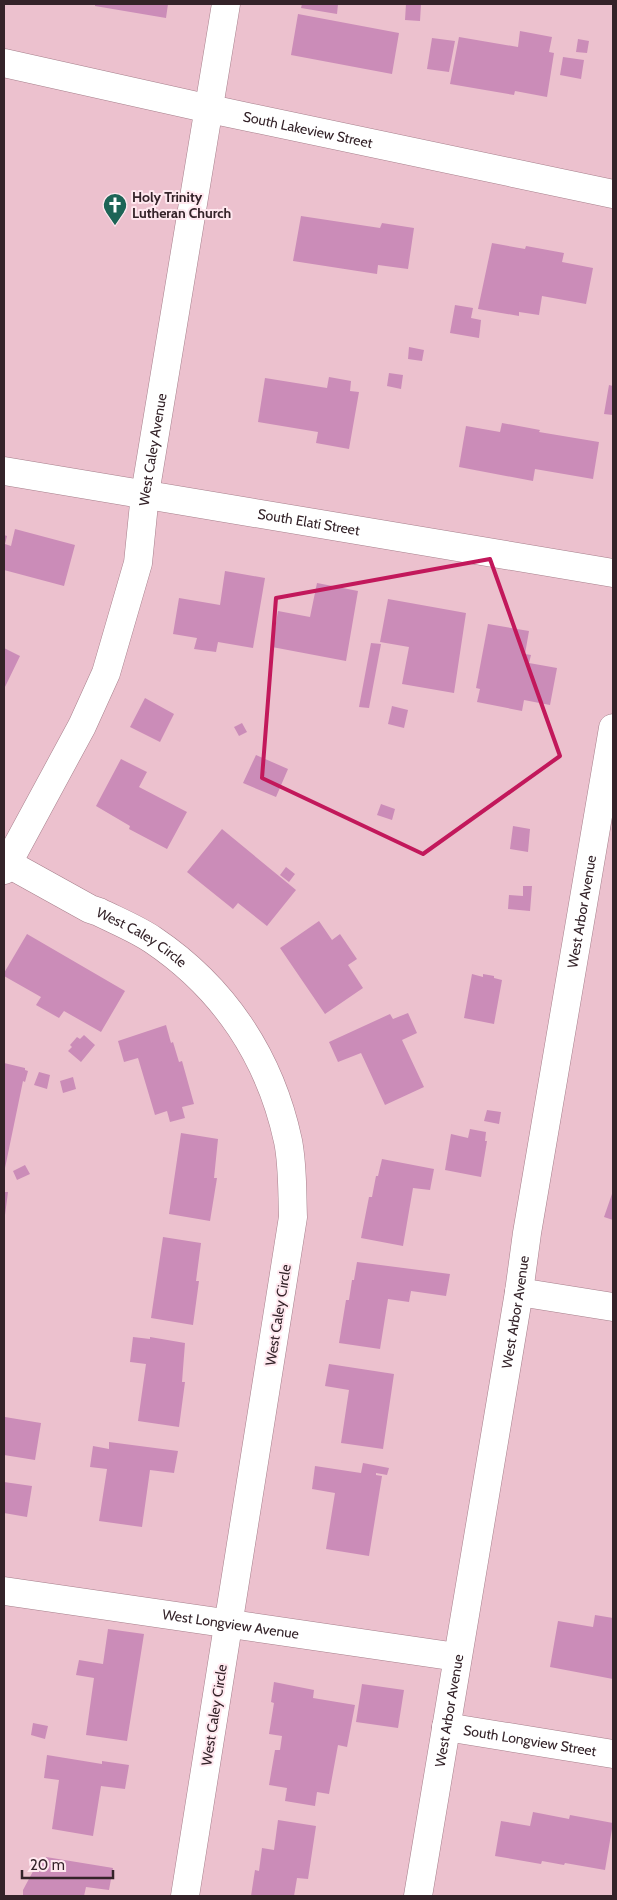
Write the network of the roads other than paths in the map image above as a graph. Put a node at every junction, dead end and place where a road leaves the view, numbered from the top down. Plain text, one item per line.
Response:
1 (226, 4) edge
2 (4, 63) edge
3 (210, 109) junction
4 (613, 194) edge
5 (4, 471) edge
6 (145, 494) junction
7 (613, 573) edge
8 (613, 728) edge
9 (6, 866) edge
10 (519, 1292) junction
11 (613, 1308) edge
12 (4, 1592) edge
13 (229, 1624) junction
14 (457, 1657) junction
15 (446, 1727) junction
16 (613, 1754) edge
17 (185, 1896) edge
18 (418, 1896) edge

1 - 3 street, West Caley Avenue
2 - 3 street, South Lakeview Street
3 - 4 street, South Lakeview Street
3 - 6 street, West Caley Avenue
5 - 6 street, South Elati Street
6 - 7 street, South Elati Street
6 - 9 street, West Caley Avenue
8 - 10 street, West Arbor Avenue
9 - 13 street, West Caley Circle
10 - 11 street
10 - 14 street, West Arbor Avenue
12 - 13 street, West Longview Avenue
13 - 14 street, West Longview Avenue
13 - 17 street, West Caley Circle
14 - 15 street, West Arbor Avenue
15 - 16 street, South Longview Street
15 - 18 street, West Arbor Avenue

